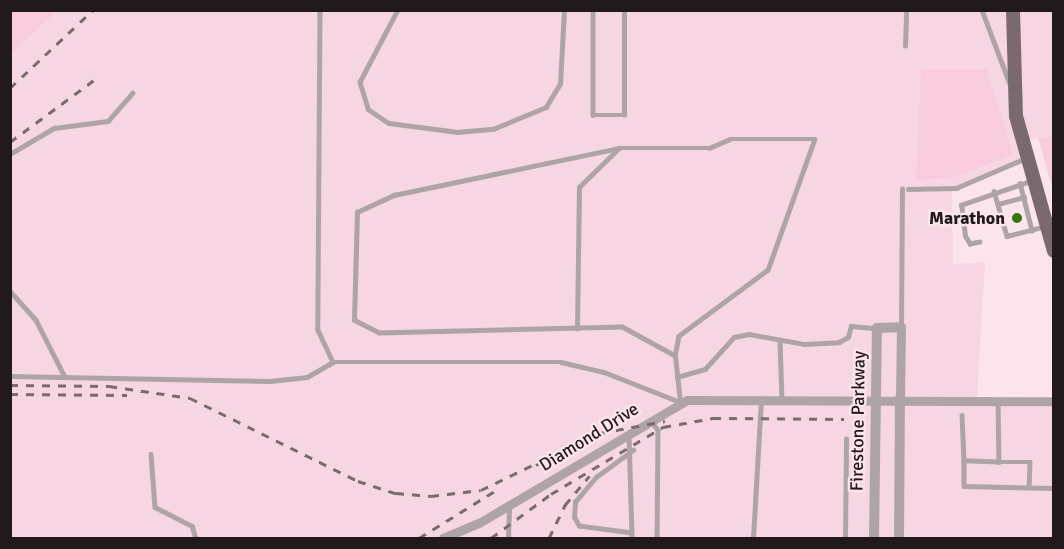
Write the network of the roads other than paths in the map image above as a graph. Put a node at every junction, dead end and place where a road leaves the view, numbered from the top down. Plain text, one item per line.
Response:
1 (320, 10) edge
2 (398, 10) edge
3 (564, 10) edge
4 (593, 10) edge
5 (624, 10) edge
6 (906, 10) edge
7 (982, 10) edge
8 (1013, 10) edge
9 (905, 46) dead end
10 (132, 93) dead end
11 (1016, 97) junction
12 (619, 148) junction
13 (10, 154) edge
14 (1029, 157) junction
15 (1035, 179) junction
16 (1020, 183) junction
17 (902, 189) dead end
18 (909, 189) dead end
19 (994, 191) junction
20 (1024, 197) junction
21 (998, 204) junction
22 (1050, 222) edge
23 (1032, 230) junction
24 (980, 242) dead end
25 (1053, 251) edge
26 (10, 291) edge
27 (901, 327) junction
28 (877, 328) junction
29 (577, 329) junction
30 (780, 340) junction
31 (675, 356) junction
32 (333, 362) junction
33 (64, 375) junction
34 (10, 376) edge
35 (677, 377) junction
36 (900, 398) junction
37 (761, 399) junction
38 (874, 399) junction
39 (782, 400) junction
40 (998, 400) junction
41 (1053, 401) edge
42 (680, 402) junction
43 (962, 415) dead end
44 (650, 419) junction
45 (628, 432) junction
46 (846, 439) dead end
47 (633, 450) junction
48 (152, 454) dead end
49 (964, 461) junction
50 (999, 462) junction
51 (1030, 462) junction
52 (1036, 463) dead end
53 (1029, 487) junction
54 (1053, 488) edge
55 (509, 506) junction
56 (632, 536) edge
57 (196, 538) edge
58 (443, 538) edge
59 (508, 538) edge
60 (657, 538) edge
61 (753, 538) edge
62 (845, 538) edge
63 (874, 538) edge
64 (899, 538) edge

1 - 32 lane
2 - 3 lane
4 - 5 lane
6 - 9 lane
7 - 11 lane
8 - 11 main road
10 - 13 lane
11 - 14 main road
12 - 29 lane
12 - 29 lane
12 - 31 lane
14 - 15 main road
14 - 18 lane
15 - 16 lane
15 - 22 main road
16 - 19 lane
16 - 20 lane
17 - 27 lane
19 - 21 lane
19 - 24 lane
20 - 21 lane
20 - 23 lane
21 - 23 lane
22 - 23 lane
22 - 25 main road
26 - 33 lane
27 - 28 street, Firestone Parkway
27 - 36 street
28 - 30 lane
28 - 38 street, Firestone Parkway
29 - 31 lane
30 - 35 lane
30 - 39 lane
31 - 35 lane
32 - 33 lane
32 - 42 lane
33 - 34 lane
35 - 42 lane
36 - 38 street, Diamond Drive
36 - 40 street, Diamond Drive
36 - 64 street
37 - 39 street, Diamond Drive
37 - 42 street, Diamond Drive
37 - 61 lane
38 - 39 street, Diamond Drive
38 - 63 street, Firestone Parkway
40 - 41 street, Diamond Drive
40 - 50 lane
42 - 44 street, Diamond Drive
43 - 49 lane
44 - 45 street, Diamond Drive
44 - 60 lane
45 - 47 lane
45 - 55 street, Diamond Drive
46 - 62 lane
47 - 56 lane
47 - 56 lane
48 - 57 lane
49 - 50 lane
49 - 53 lane
50 - 51 lane
51 - 52 lane
51 - 53 lane
53 - 54 lane
55 - 58 street, Diamond Drive
55 - 59 lane

